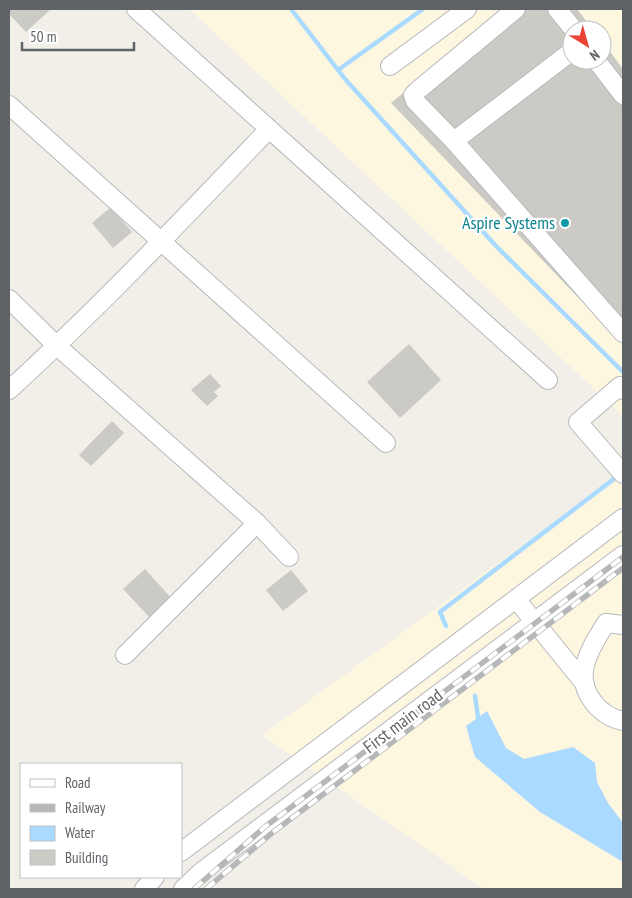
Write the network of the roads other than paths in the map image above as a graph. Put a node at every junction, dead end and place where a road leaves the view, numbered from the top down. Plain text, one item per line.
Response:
1 (136, 9) edge
2 (467, 9) edge
3 (516, 9) edge
4 (557, 9) edge
5 (566, 20) edge
6 (562, 60) edge
7 (390, 66) dead end
8 (604, 70) edge
9 (623, 95) edge
10 (9, 104) edge
11 (269, 128) junction
12 (454, 141) junction
13 (161, 242) junction
14 (9, 299) edge
15 (623, 333) edge
16 (57, 346) junction
17 (548, 380) dead end
18 (9, 390) edge
19 (623, 390) edge
20 (386, 443) dead end
21 (623, 474) edge
22 (623, 518) edge
23 (257, 523) junction
24 (623, 554) edge
25 (289, 557) dead end
26 (516, 599) junction
27 (623, 609) edge
28 (534, 623) junction
29 (615, 624) edge
30 (125, 655) dead end
31 (584, 684) junction
32 (623, 721) edge
33 (182, 851) edge
34 (154, 878) edge
35 (144, 889) edge
36 (183, 889) edge

1 - 11 street
2 - 7 street
3 - 12 street
4 - 5 street
6 - 12 street
8 - 9 street
10 - 13 street
11 - 13 street
11 - 17 street
12 - 15 street
13 - 16 street
13 - 20 street
14 - 16 street
16 - 18 street
16 - 23 street
19 - 21 street
22 - 26 street
23 - 25 street
23 - 30 street
24 - 28 street, First main road
26 - 28 street
26 - 33 street
27 - 29 street
28 - 31 street
28 - 36 street, First main road
29 - 31 street
31 - 32 street
34 - 35 street

